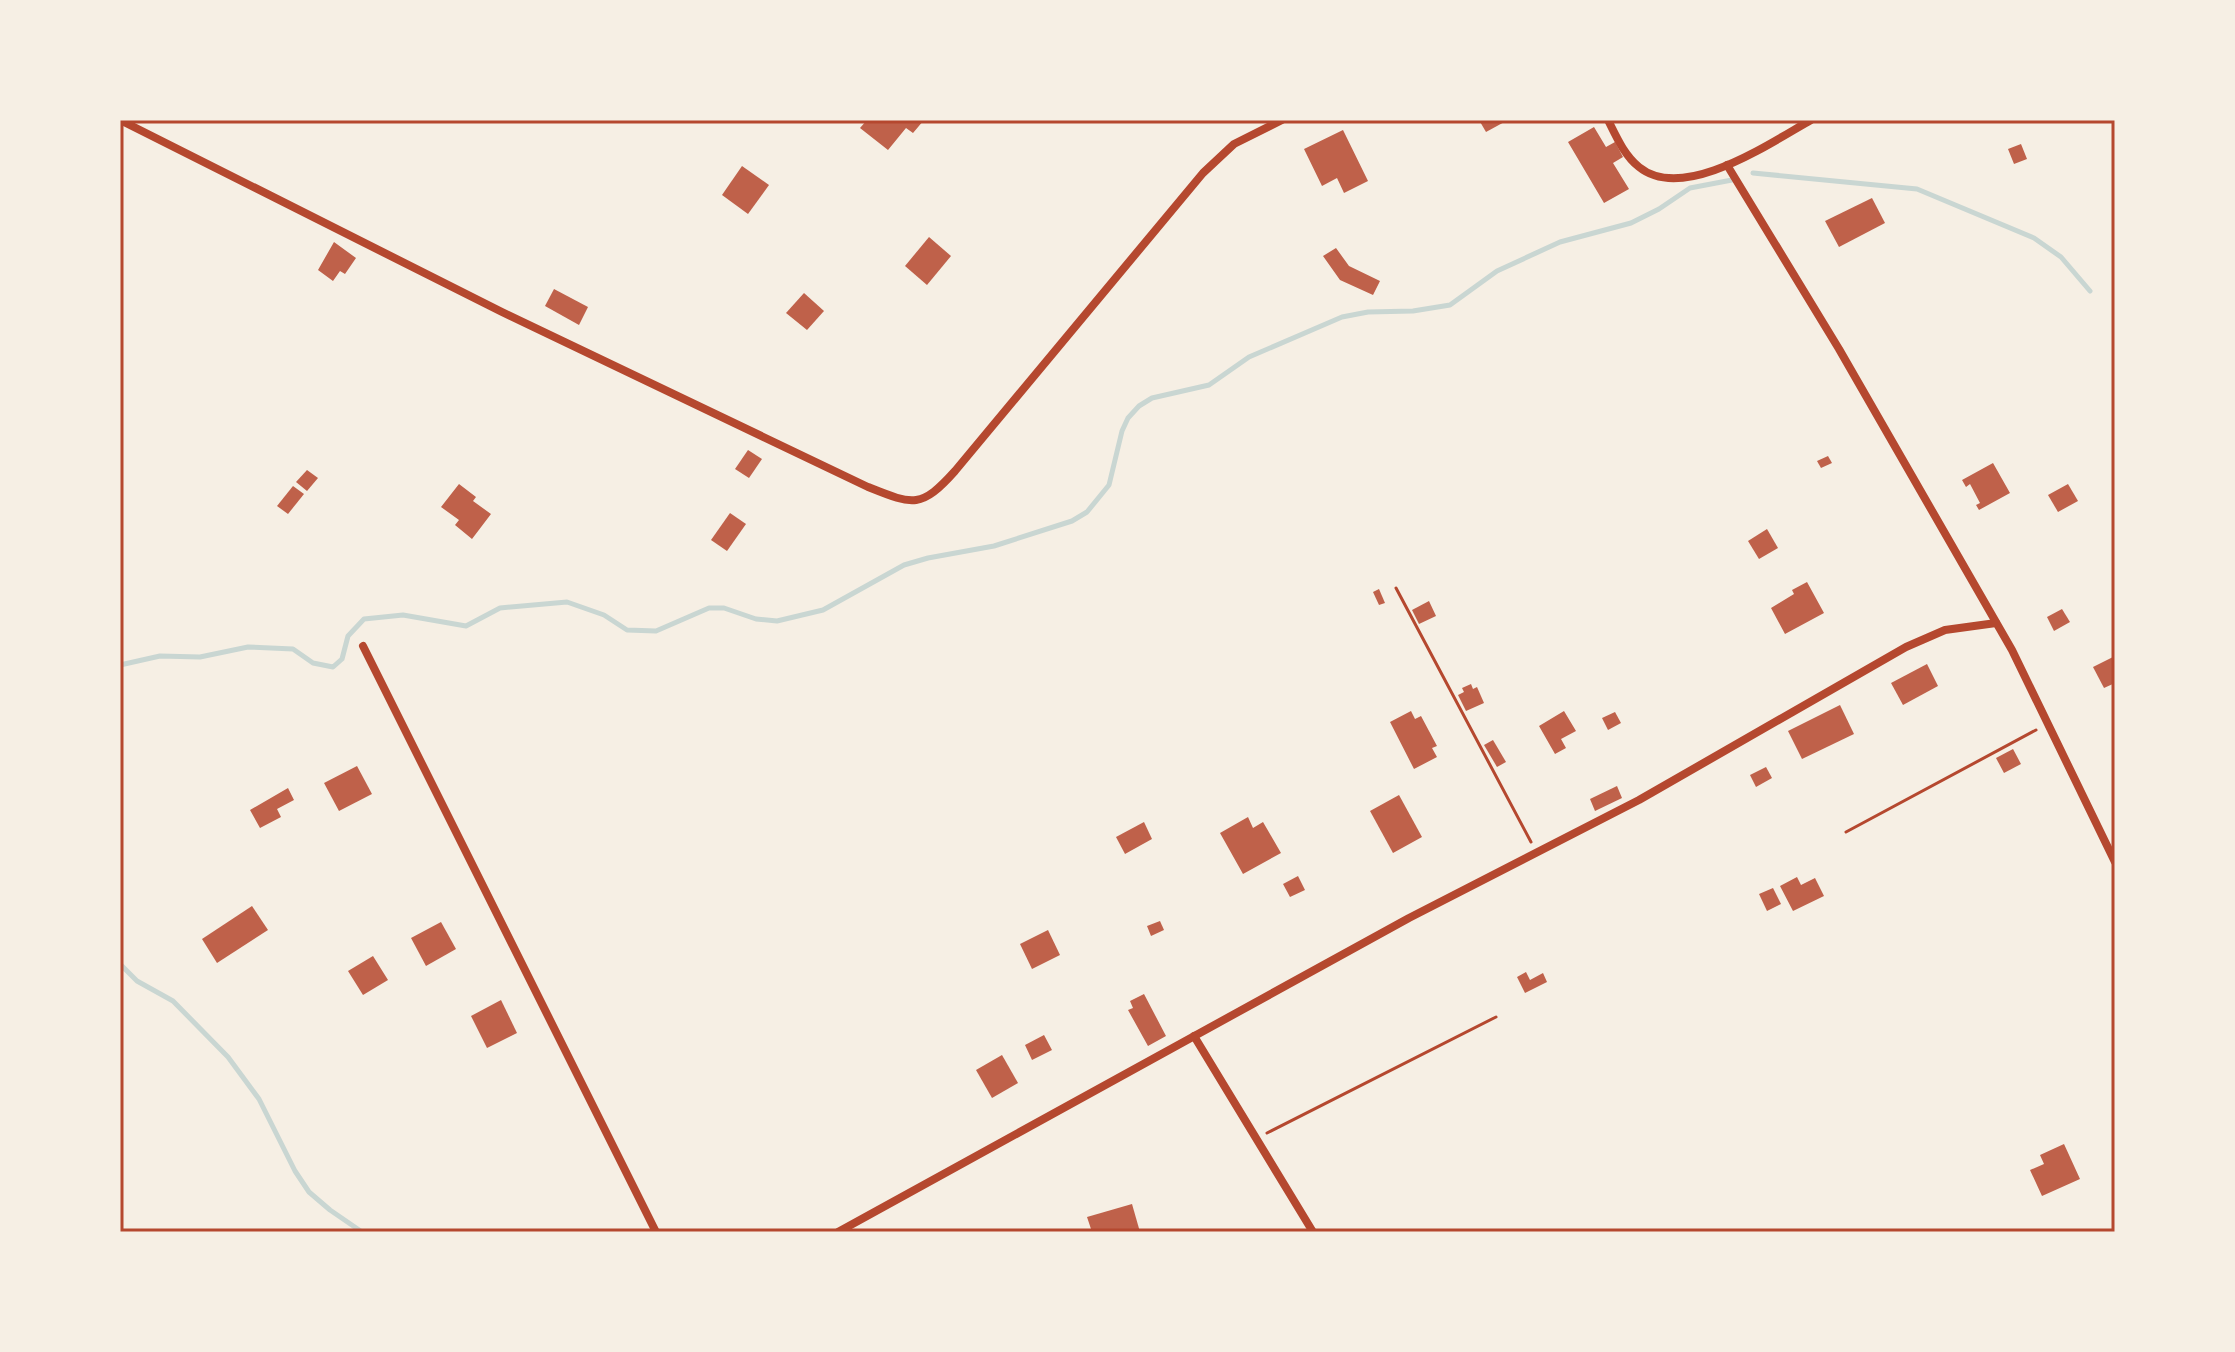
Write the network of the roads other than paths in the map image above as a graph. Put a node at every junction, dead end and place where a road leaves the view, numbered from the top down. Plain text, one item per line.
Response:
1 (120, 120) edge
2 (1282, 120) edge
3 (1608, 120) edge
4 (1811, 120) edge
5 (1727, 165) junction
6 (1996, 623) junction
7 (363, 646) dead end
8 (2115, 862) edge
9 (1194, 1036) junction
10 (656, 1232) edge
11 (838, 1232) edge
12 (1313, 1232) edge

1 - 2 street
3 - 5 street
4 - 5 street
5 - 6 street
6 - 8 street
6 - 9 street
7 - 10 street
9 - 11 street
9 - 12 street

